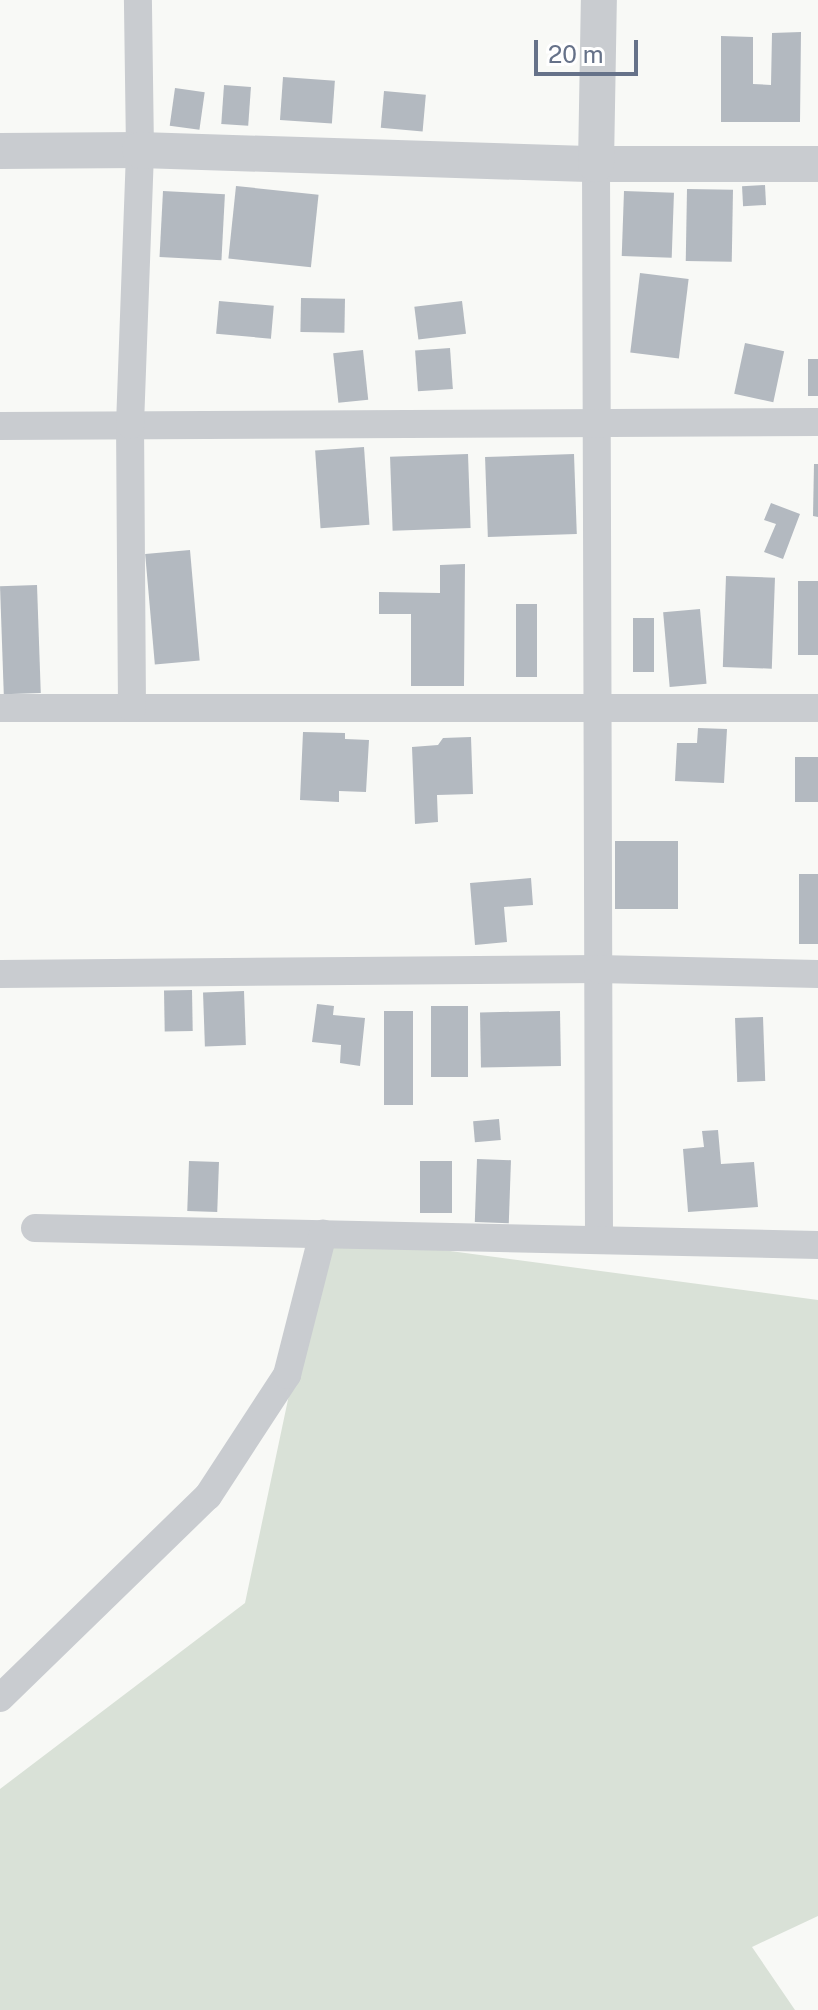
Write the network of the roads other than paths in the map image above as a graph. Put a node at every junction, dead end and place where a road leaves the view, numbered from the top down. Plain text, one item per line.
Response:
1 (138, 0) edge
2 (599, 0) edge
3 (140, 150) junction
4 (0, 151) edge
5 (596, 164) junction
6 (818, 164) edge
7 (818, 422) edge
8 (596, 423) junction
9 (130, 425) junction
10 (0, 426) edge
11 (0, 708) edge
12 (132, 708) junction
13 (597, 708) junction
14 (818, 708) edge
15 (598, 969) junction
16 (0, 974) edge
17 (818, 974) edge
18 (35, 1228) dead end
19 (323, 1234) junction
20 (599, 1240) junction
21 (818, 1245) edge
22 (0, 1698) edge

1 - 3 street
2 - 5 street
3 - 4 street
3 - 5 street
3 - 9 street
5 - 6 street
5 - 8 street
7 - 8 street
8 - 9 street
8 - 13 street
9 - 10 street
9 - 12 street
11 - 12 street
12 - 13 street
13 - 14 street
13 - 15 street
15 - 16 street
15 - 17 street
15 - 20 street
18 - 19 street
19 - 20 street
19 - 22 street
20 - 21 street

